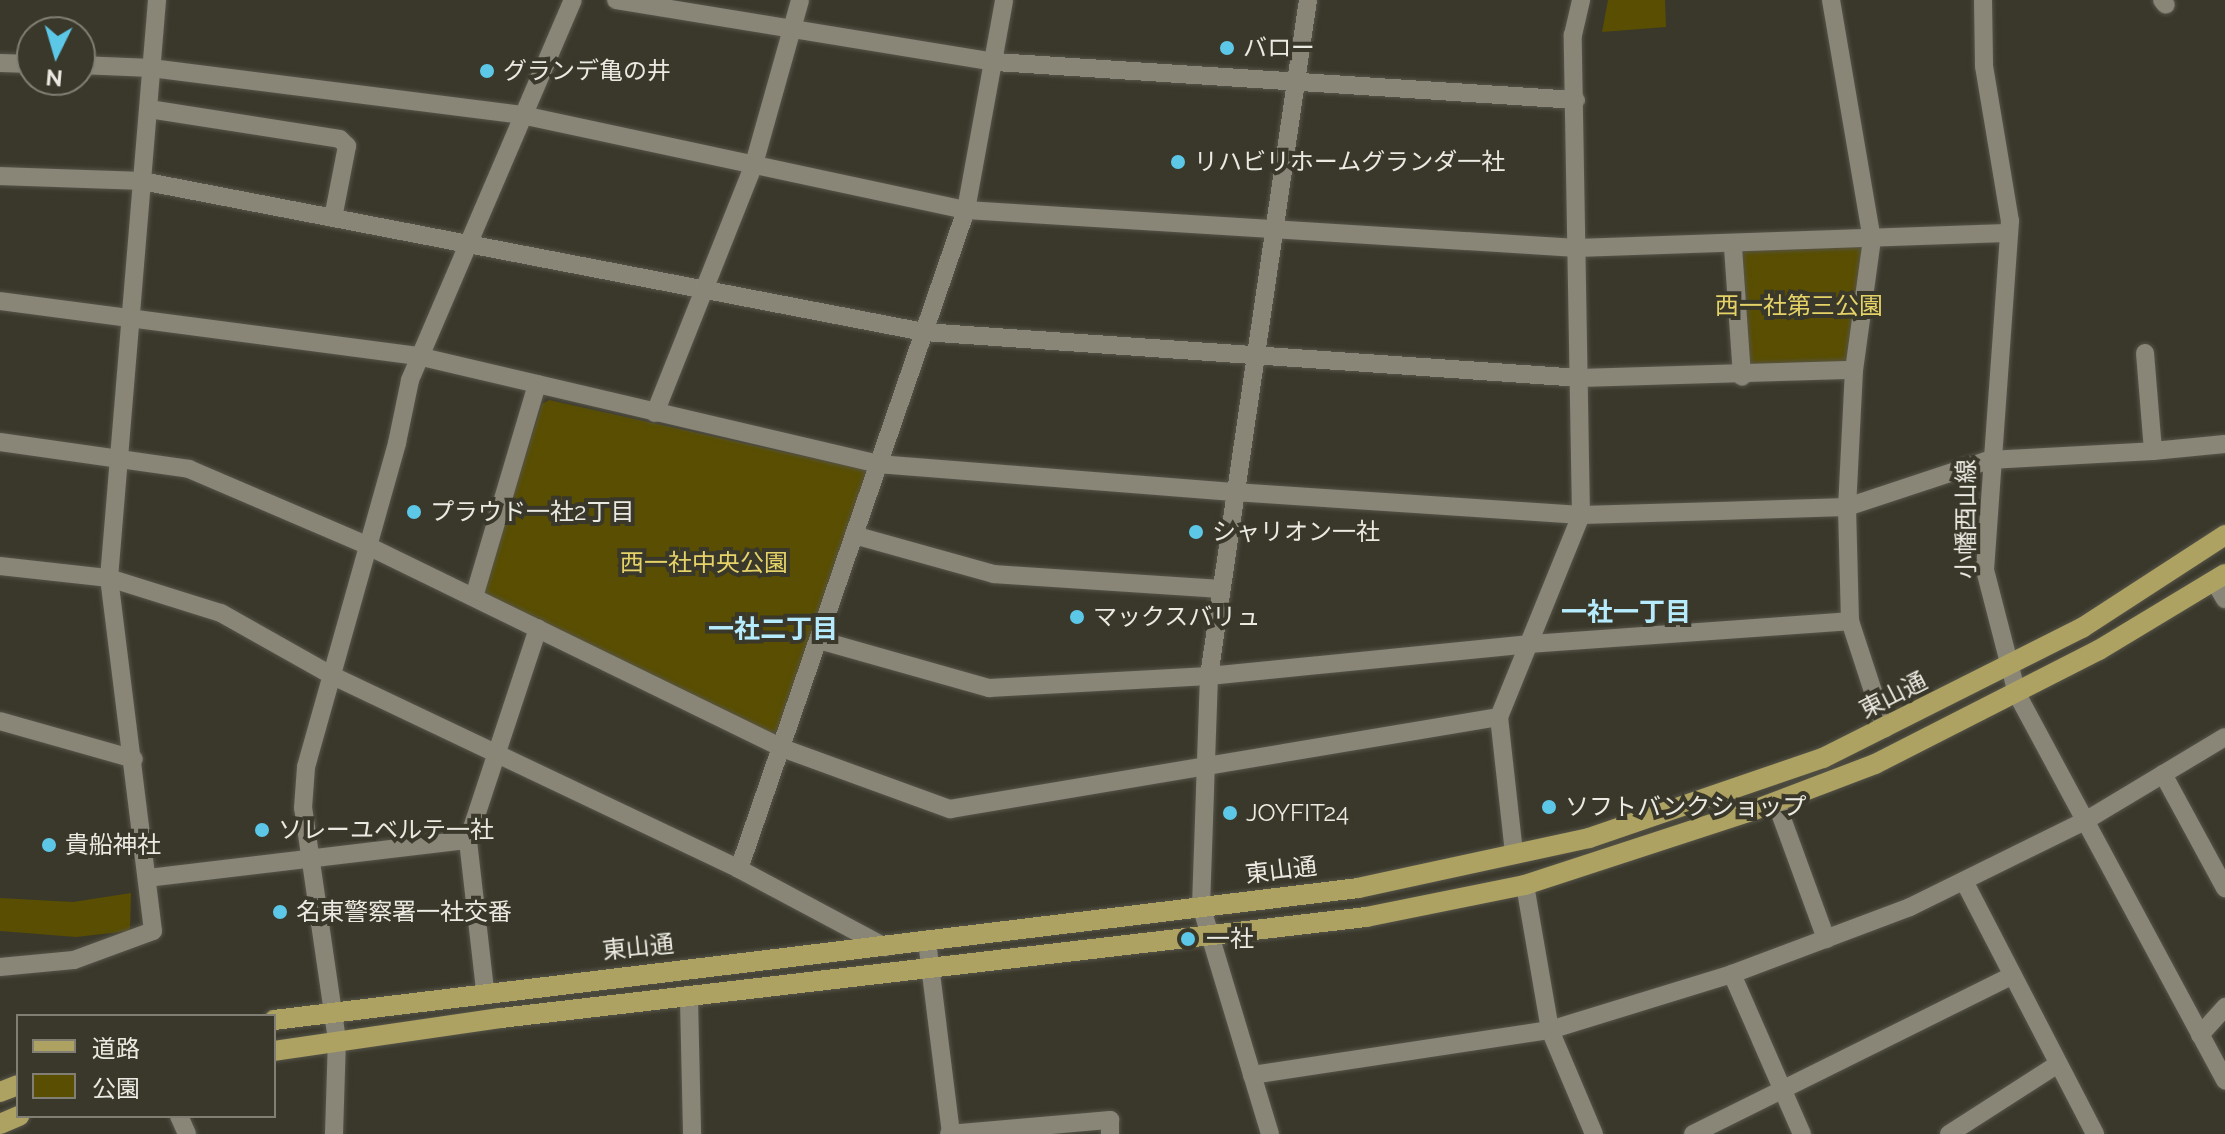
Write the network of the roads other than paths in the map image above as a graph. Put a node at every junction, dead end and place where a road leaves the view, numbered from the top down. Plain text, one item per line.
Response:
1 (157, 0) edge
2 (573, 0) edge
3 (616, 0) edge
4 (800, 0) edge
5 (1004, 0) edge
6 (1308, 0) edge
7 (1581, 0) edge
8 (1831, 0) edge
9 (1983, 0) edge
10 (792, 30) junction
11 (996, 62) junction
12 (96, 66) edge
13 (151, 68) junction
14 (1296, 83) junction
15 (1576, 100) junction
16 (149, 109) junction
17 (522, 115) junction
18 (754, 164) junction
19 (0, 176) edge
20 (142, 181) junction
21 (966, 210) junction
22 (333, 218) junction
23 (1274, 230) junction
24 (2009, 233) junction
25 (1872, 239) junction
26 (465, 246) junction
27 (1733, 247) junction
28 (1577, 248) junction
29 (706, 290) junction
30 (0, 301) edge
31 (129, 318) junction
32 (924, 332) junction
33 (2145, 353) dead end
34 (1257, 355) junction
35 (418, 356) junction
36 (1854, 370) junction
37 (1742, 377) junction
38 (1580, 378) junction
39 (537, 384) junction
40 (655, 413) junction
41 (0, 442) edge
42 (2225, 444) edge
43 (2153, 451) junction
44 (119, 458) junction
45 (1989, 460) junction
46 (877, 464) junction
47 (1234, 492) junction
48 (1847, 507) junction
49 (1581, 515) junction
50 (854, 535) junction
51 (2225, 535) edge
52 (366, 545) junction
53 (0, 566) edge
54 (109, 578) junction
55 (2222, 585) edge
56 (1220, 589) junction
57 (474, 597) junction
58 (1850, 621) junction
59 (538, 628) junction
60 (819, 640) junction
61 (1530, 644) junction
62 (2006, 667) junction
63 (333, 676) junction
64 (1209, 676) junction
65 (2017, 694) junction
66 (1499, 717) junction
67 (0, 721) edge
68 (1885, 728) junction
69 (2225, 737) edge
70 (782, 748) junction
71 (495, 751) junction
72 (134, 759) junction
73 (1207, 766) junction
74 (2163, 774) junction
75 (1776, 802) junction
76 (2085, 821) junction
77 (468, 840) junction
78 (1514, 853) junction
79 (310, 857) junction
80 (739, 869) junction
81 (147, 878) junction
82 (1964, 881) junction
83 (1525, 885) junction
84 (2225, 888) edge
85 (1201, 906) junction
86 (1213, 932) junction
87 (1826, 939) junction
88 (927, 941) junction
89 (885, 947) junction
90 (0, 967) edge
91 (931, 970) junction
92 (1732, 974) junction
93 (2013, 975) junction
94 (485, 990) junction
95 (689, 999) junction
96 (2225, 1007) edge
97 (332, 1009) junction
98 (276, 1020) edge
99 (1550, 1030) junction
100 (2200, 1035) junction
101 (337, 1040) junction
102 (276, 1051) edge
103 (2058, 1064) junction
104 (1252, 1075) junction
105 (2225, 1081) edge
106 (1784, 1092) junction
107 (334, 1134) edge
108 (692, 1134) edge
109 (950, 1134) edge
110 (1110, 1134) edge
111 (1270, 1134) edge
112 (1594, 1134) edge
113 (1693, 1134) edge
114 (1802, 1134) edge
115 (1949, 1134) edge
116 (2095, 1134) edge

1 - 13 street
2 - 17 street
3 - 10 street
4 - 10 street
5 - 11 street
6 - 14 street
7 - 15 street
8 - 25 street
9 - 24 street, 小幡西山線
10 - 11 street
10 - 18 street
11 - 14 street
11 - 21 street
12 - 13 street
13 - 16 street
13 - 17 street
14 - 15 street
14 - 23 street
15 - 28 street
16 - 20 street
16 - 22 street
17 - 18 street
17 - 26 street
18 - 21 street
18 - 29 street
19 - 20 street
20 - 22 street
20 - 31 street
21 - 23 street
21 - 32 street
22 - 26 street
23 - 28 street
23 - 34 street
24 - 25 street
24 - 45 street, 小幡西山線
25 - 27 street
25 - 36 street
26 - 29 street
26 - 35 street
27 - 28 street
27 - 37 street
28 - 38 street
29 - 32 street
29 - 40 street
30 - 31 street
31 - 35 street
31 - 44 street
32 - 34 street
32 - 46 street
33 - 43 street
34 - 38 street
34 - 47 street
35 - 39 street
35 - 52 street
36 - 37 street
36 - 48 street
37 - 38 street
38 - 49 street
39 - 40 street
39 - 57 street
40 - 46 street
41 - 44 street
42 - 43 street
43 - 45 street
44 - 52 street
44 - 54 street
45 - 48 street
45 - 62 street, 小幡西山線
46 - 47 street
46 - 50 street
47 - 49 street
47 - 56 street
48 - 49 street
48 - 58 street
49 - 61 street
50 - 56 street
50 - 60 street
51 - 62 main road, 東山通
52 - 57 street
52 - 63 street
53 - 54 street
54 - 63 street
54 - 72 street
55 - 65 main road
56 - 64 street
57 - 59 street
58 - 61 street
58 - 68 street
59 - 70 street
59 - 71 street
60 - 64 street
60 - 70 street
61 - 64 street
61 - 66 street
62 - 65 street, 小幡西山線
62 - 68 main road, 東山通
63 - 71 street
63 - 79 street
64 - 73 street
65 - 75 main road
65 - 76 street, 小幡西山線
66 - 73 street
66 - 78 street
67 - 72 street
68 - 78 main road, 東山通
69 - 74 street
70 - 73 street
70 - 80 street
71 - 77 street
71 - 80 street
72 - 81 street
73 - 85 street
74 - 76 street
74 - 84 street
75 - 83 main road
75 - 87 street
76 - 82 street
76 - 100 street, 小幡西山線
77 - 79 street
77 - 94 street
78 - 85 main road, 東山通
79 - 81 street
79 - 97 street
80 - 89 street
81 - 90 street
82 - 87 street
82 - 93 street
83 - 86 main road
83 - 99 street
85 - 86 street
85 - 88 main road, 東山通
86 - 91 main road
86 - 104 street
87 - 92 street
88 - 89 main road, 東山通
88 - 91 street
89 - 94 main road, 東山通
91 - 95 main road
91 - 109 street
92 - 99 street
92 - 106 street
93 - 103 street
93 - 106 street
94 - 97 main road, 東山通
95 - 101 main road
95 - 108 street
96 - 100 street
97 - 98 main road, 東山通
97 - 101 street
99 - 104 street
99 - 112 street
100 - 105 street, 小幡西山線
101 - 102 main road
101 - 107 street
103 - 115 street
103 - 116 street
104 - 111 street
106 - 113 street
106 - 114 street
109 - 110 street

